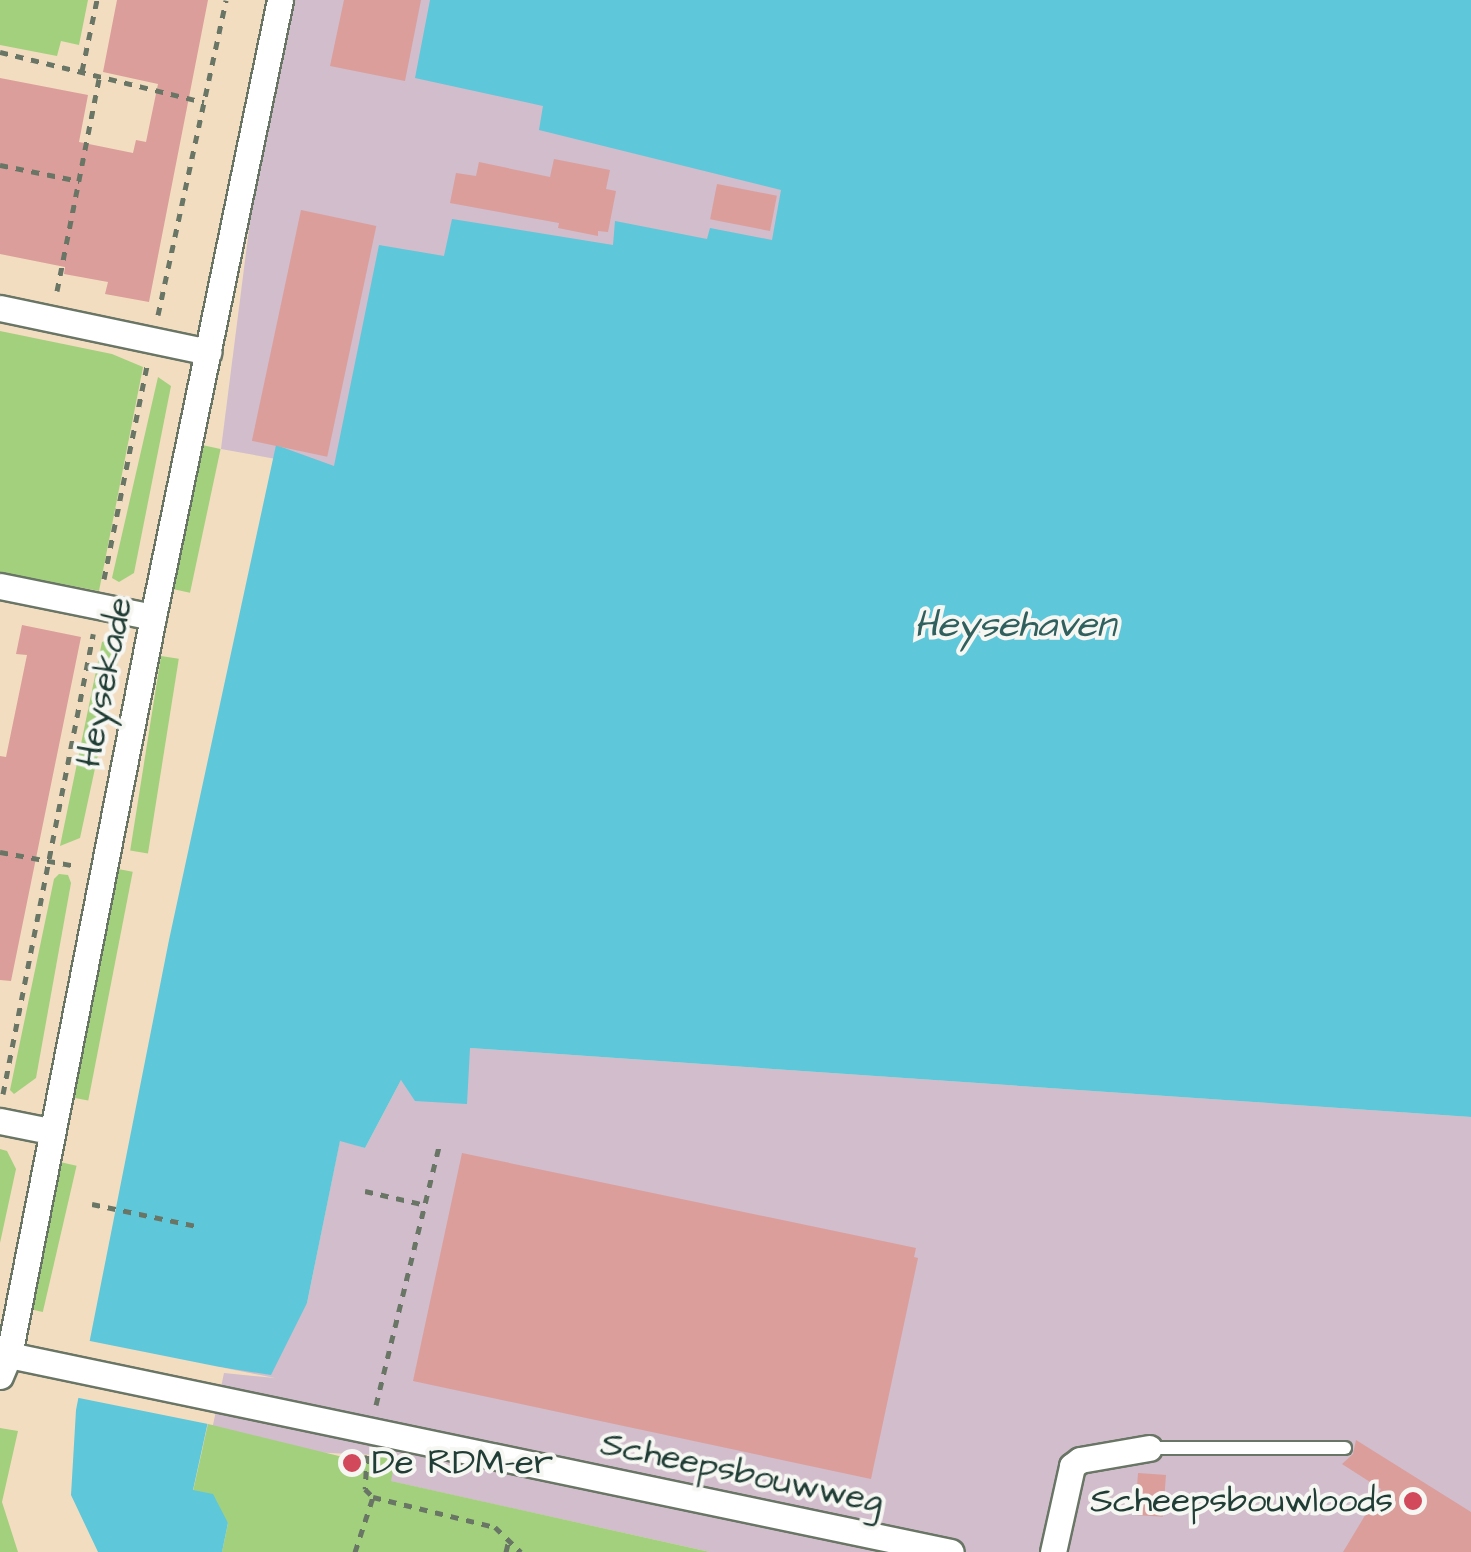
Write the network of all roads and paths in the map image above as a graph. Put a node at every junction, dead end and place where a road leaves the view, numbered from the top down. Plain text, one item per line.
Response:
1 (97, 0) edge
2 (226, 0) edge
3 (280, 0) edge
4 (0, 52) edge
5 (82, 70) junction
6 (100, 78) junction
7 (204, 102) junction
8 (0, 165) edge
9 (79, 181) junction
10 (0, 308) edge
11 (51, 319) junction
12 (152, 341) junction
13 (208, 352) junction
14 (0, 586) edge
15 (98, 605) junction
16 (153, 617) junction
17 (0, 852) edge
18 (48, 861) junction
19 (105, 871) junction
20 (0, 1109) edge
21 (0, 1121) edge
22 (50, 1131) junction
23 (440, 1142) dead end
24 (365, 1191) dead end
25 (92, 1204) dead end
26 (426, 1204) junction
27 (196, 1226) dead end
28 (4, 1366) edge
29 (368, 1431) junction
30 (1149, 1448) joint
31 (1345, 1448) dead end
32 (372, 1497) junction
33 (509, 1539) junction
34 (354, 1552) edge
35 (506, 1552) edge
36 (520, 1552) edge
37 (950, 1552) edge
38 (1053, 1552) edge

1 - 5 path
2 - 7 path
3 - 13 street, Heysekade
4 - 5 path
5 - 6 path
6 - 7 path
6 - 9 path
7 - 12 path
8 - 9 path
9 - 11 path
10 - 11 street
11 - 12 street
12 - 13 street
12 - 15 path
13 - 16 street, Heysekade
14 - 15 street
15 - 16 street
15 - 18 path
16 - 19 street, Heysekade
17 - 18 path
18 - 19 path
18 - 20 path
19 - 22 street, Heysekade
21 - 22 street
22 - 28 street, Heysekade
23 - 26 path
24 - 26 path
25 - 27 path
26 - 29 path
28 - 29 street, Scheepsbouwweg
29 - 32 path
29 - 37 street, Scheepsbouwweg
30 - 31 lane
30 - 38 street
32 - 33 path
32 - 34 path
33 - 35 path
33 - 36 path

